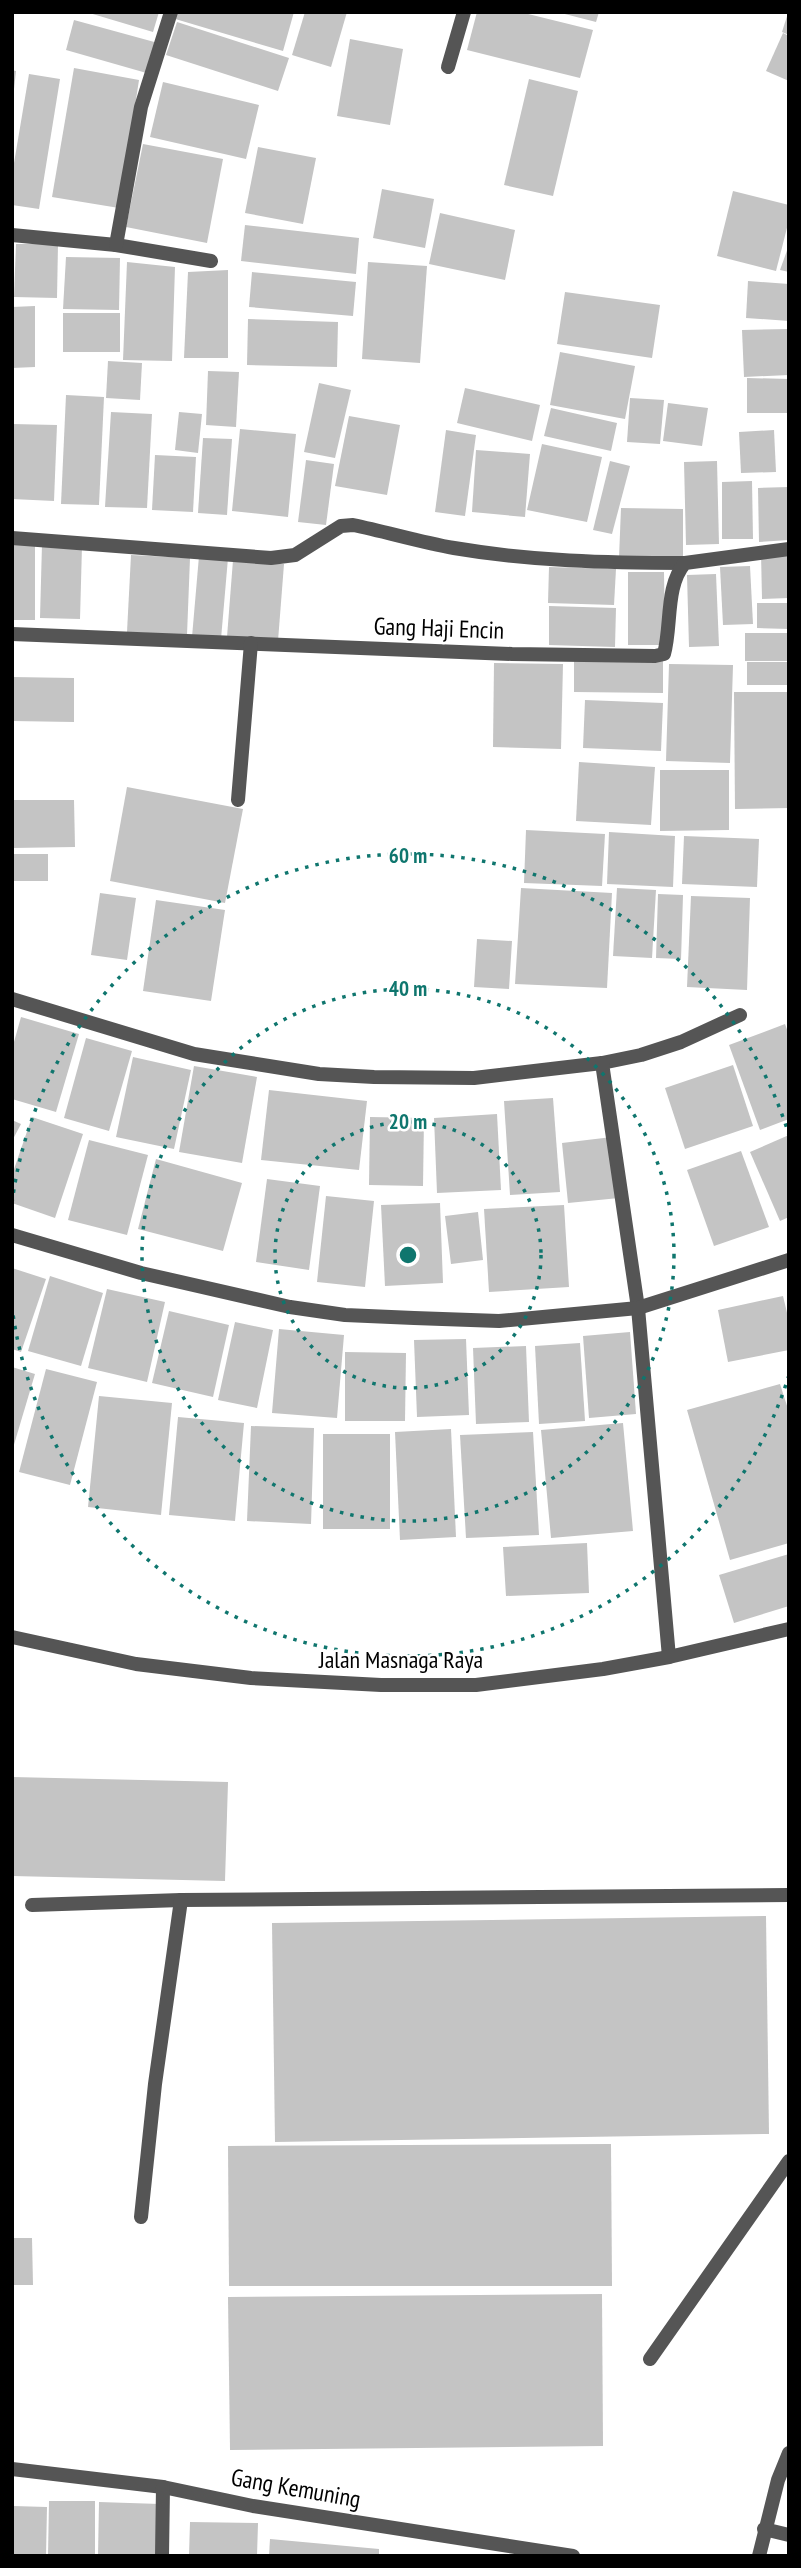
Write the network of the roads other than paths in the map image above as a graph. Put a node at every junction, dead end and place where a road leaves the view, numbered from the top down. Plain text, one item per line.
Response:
1 (171, 12) edge
2 (464, 12) edge
3 (449, 67) dead end
4 (12, 235) edge
5 (116, 245) junction
6 (211, 261) dead end
7 (12, 538) edge
8 (789, 549) edge
9 (685, 563) junction
10 (12, 635) edge
11 (251, 643) junction
12 (238, 800) dead end
13 (12, 999) edge
14 (740, 1015) dead end
15 (602, 1063) junction
16 (12, 1235) edge
17 (789, 1260) edge
18 (638, 1308) junction
19 (789, 1629) edge
20 (12, 1637) edge
21 (669, 1657) junction
22 (789, 1895) edge
23 (181, 1900) junction
24 (33, 1905) dead end
25 (789, 2161) edge
26 (141, 2217) dead end
27 (650, 2358) dead end
28 (789, 2452) edge
29 (12, 2469) edge
30 (163, 2487) junction
31 (764, 2529) junction
32 (789, 2535) edge
33 (162, 2556) edge
34 (573, 2556) edge
35 (759, 2556) edge

1 - 5 street
2 - 3 street
4 - 5 street
5 - 6 street
7 - 9 street
8 - 9 street
9 - 11 street, Gang Haji Encin
10 - 11 street, Gang Haji Encin
11 - 12 street
13 - 15 street
14 - 15 street
15 - 18 street
16 - 18 street
17 - 18 street
18 - 21 street
19 - 21 street, Jalan Masnaga Raya
20 - 21 street, Jalan Masnaga Raya
22 - 23 street
23 - 24 street
23 - 26 street
25 - 27 street
28 - 31 street
29 - 30 street, Gang Kemuning
30 - 33 street
30 - 34 street, Gang Kemuning
31 - 32 street
31 - 35 street

